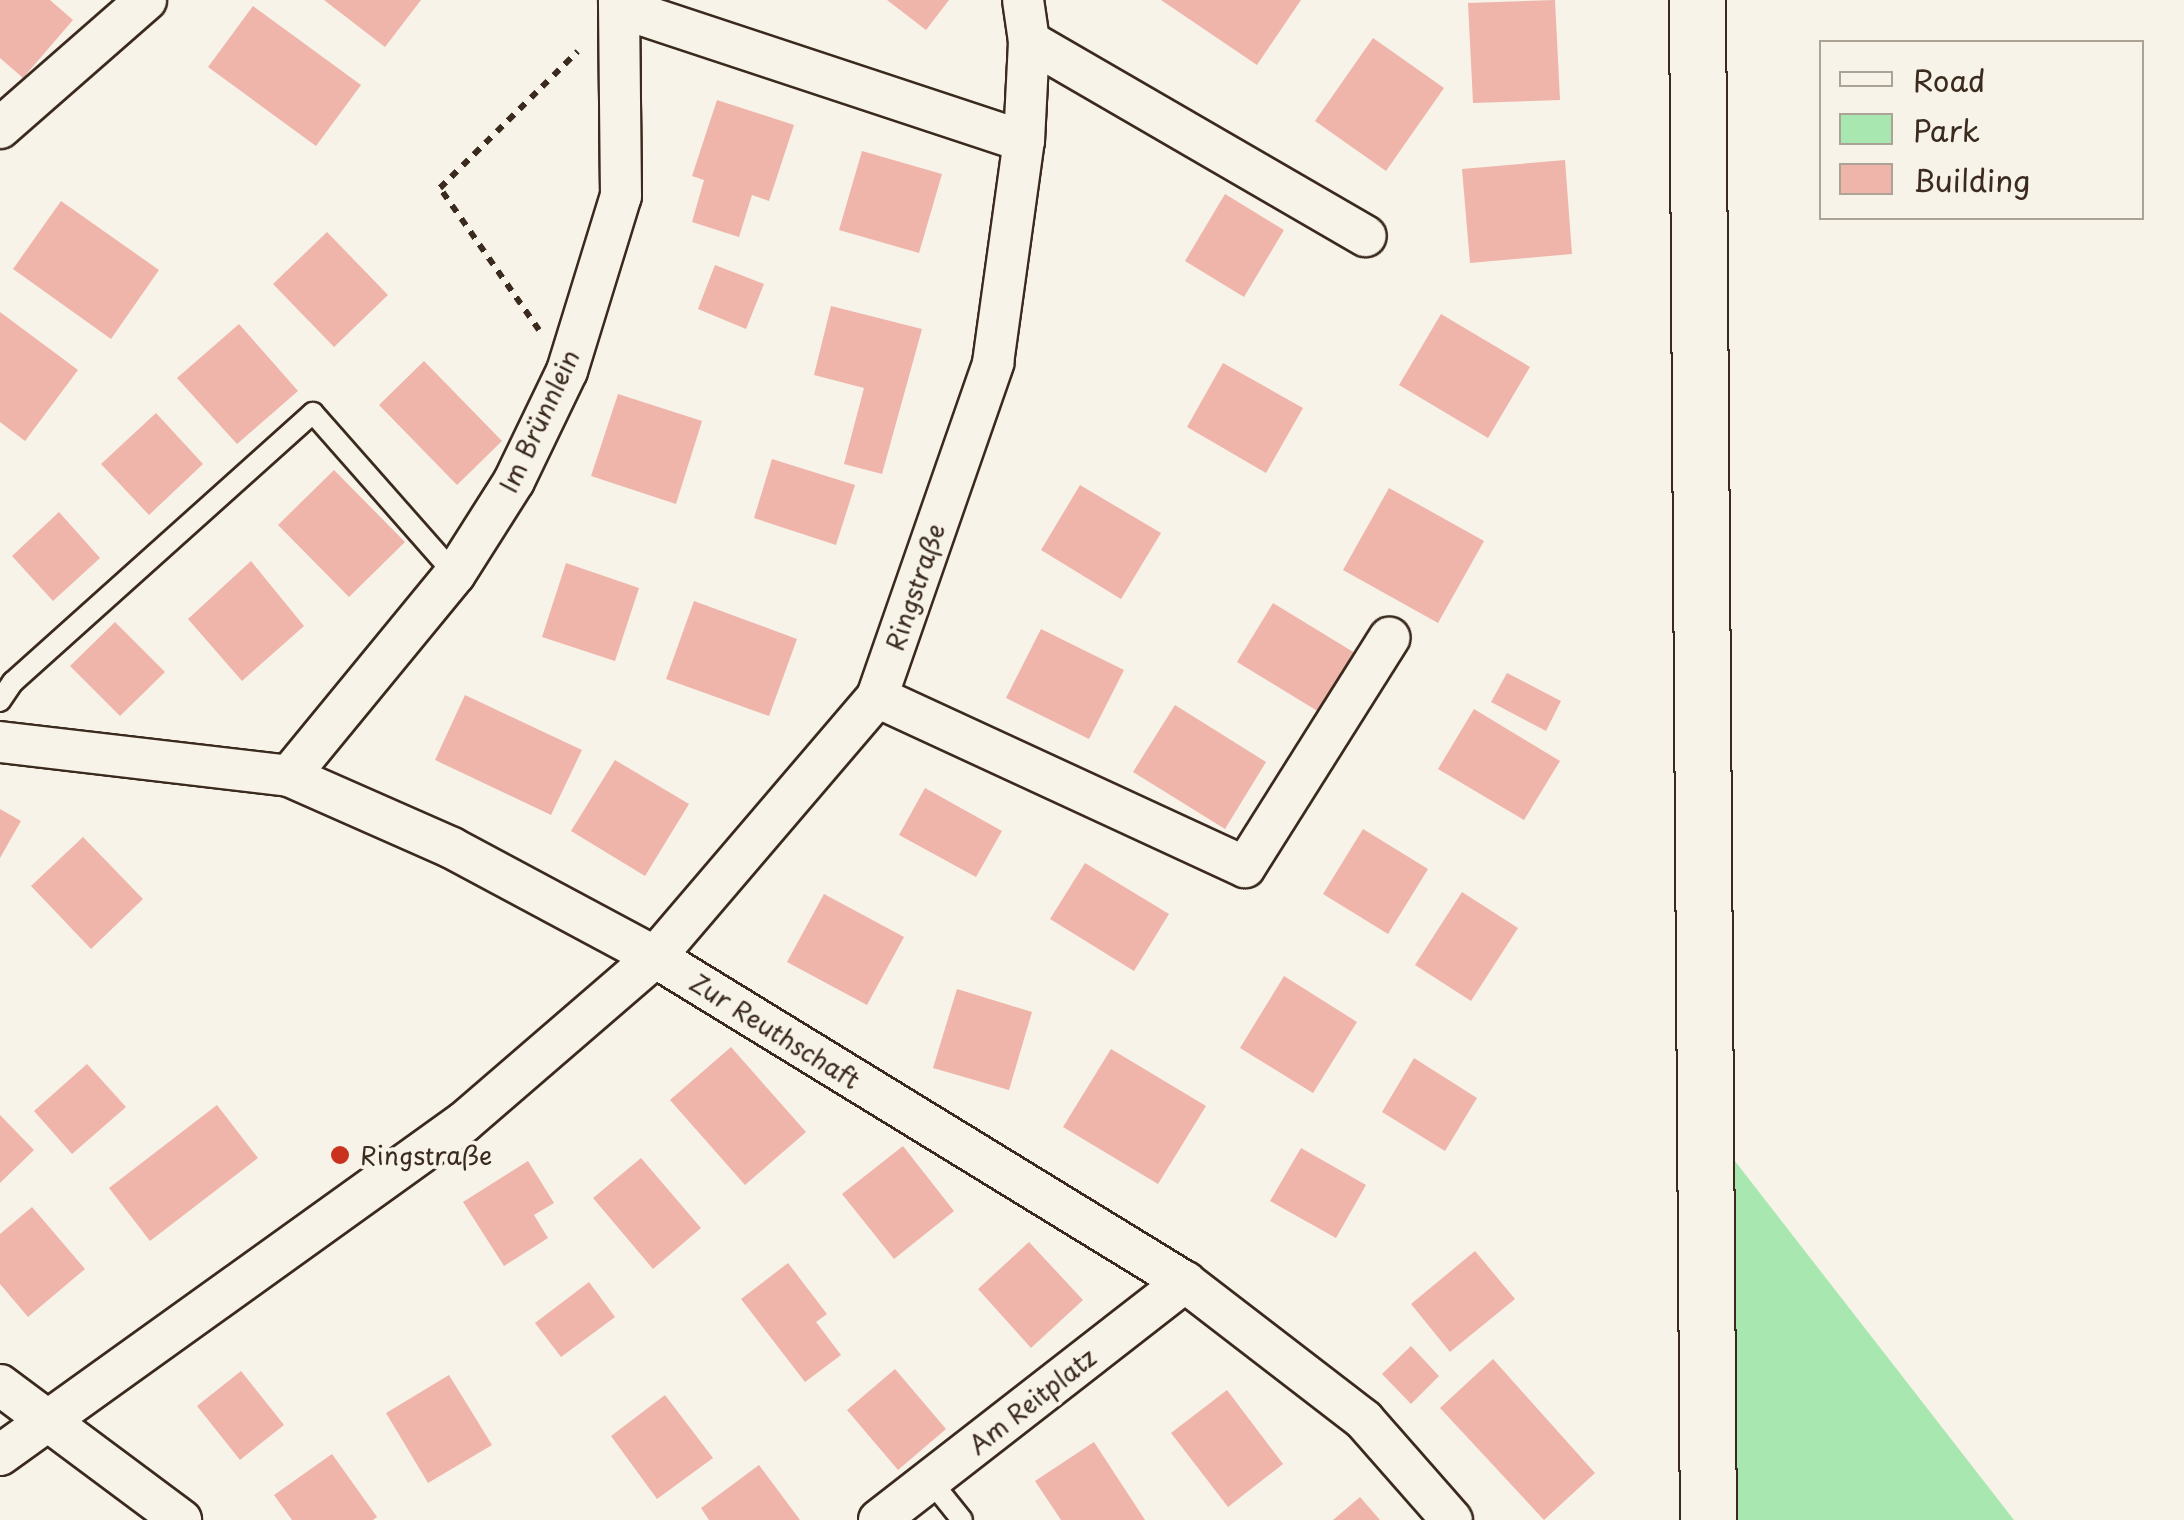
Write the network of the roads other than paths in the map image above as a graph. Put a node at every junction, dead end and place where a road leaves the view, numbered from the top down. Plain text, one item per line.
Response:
1 (146, 0) edge
2 (1023, 0) edge
3 (1696, 0) edge
4 (620, 4) edge
5 (1029, 41) junction
6 (0, 128) edge
7 (1024, 141) junction
8 (1366, 236) dead end
9 (455, 574) junction
10 (1389, 638) dead end
11 (877, 697) junction
12 (0, 701) edge
13 (0, 742) edge
14 (289, 776) junction
15 (655, 957) junction
16 (1185, 1282) junction
17 (0, 1384) edge
18 (45, 1417) junction
19 (0, 1456) edge
20 (930, 1480) junction
21 (180, 1520) edge
22 (878, 1520) edge
23 (962, 1520) edge
24 (1452, 1520) edge
25 (1708, 1520) edge

1 - 6 street
2 - 5 street, Ringstraße
3 - 25 main road
4 - 7 street
4 - 9 street, Im Brünnlein
5 - 7 street, Ringstraße
5 - 8 street
7 - 11 street, Ringstraße
9 - 12 lane
9 - 14 street, Im Brünnlein
10 - 11 street
11 - 15 street, Ringstraße
13 - 14 street, Zur Reuthschaft
14 - 15 street, Zur Reuthschaft
15 - 16 street, Zur Reuthschaft
15 - 18 street, Ringstraße
16 - 20 street, Am Reitplatz
16 - 24 street, Zur Reuthschaft
17 - 18 street
18 - 19 street, Ringstraße
18 - 21 street
20 - 22 street, Am Reitplatz
20 - 23 lane

